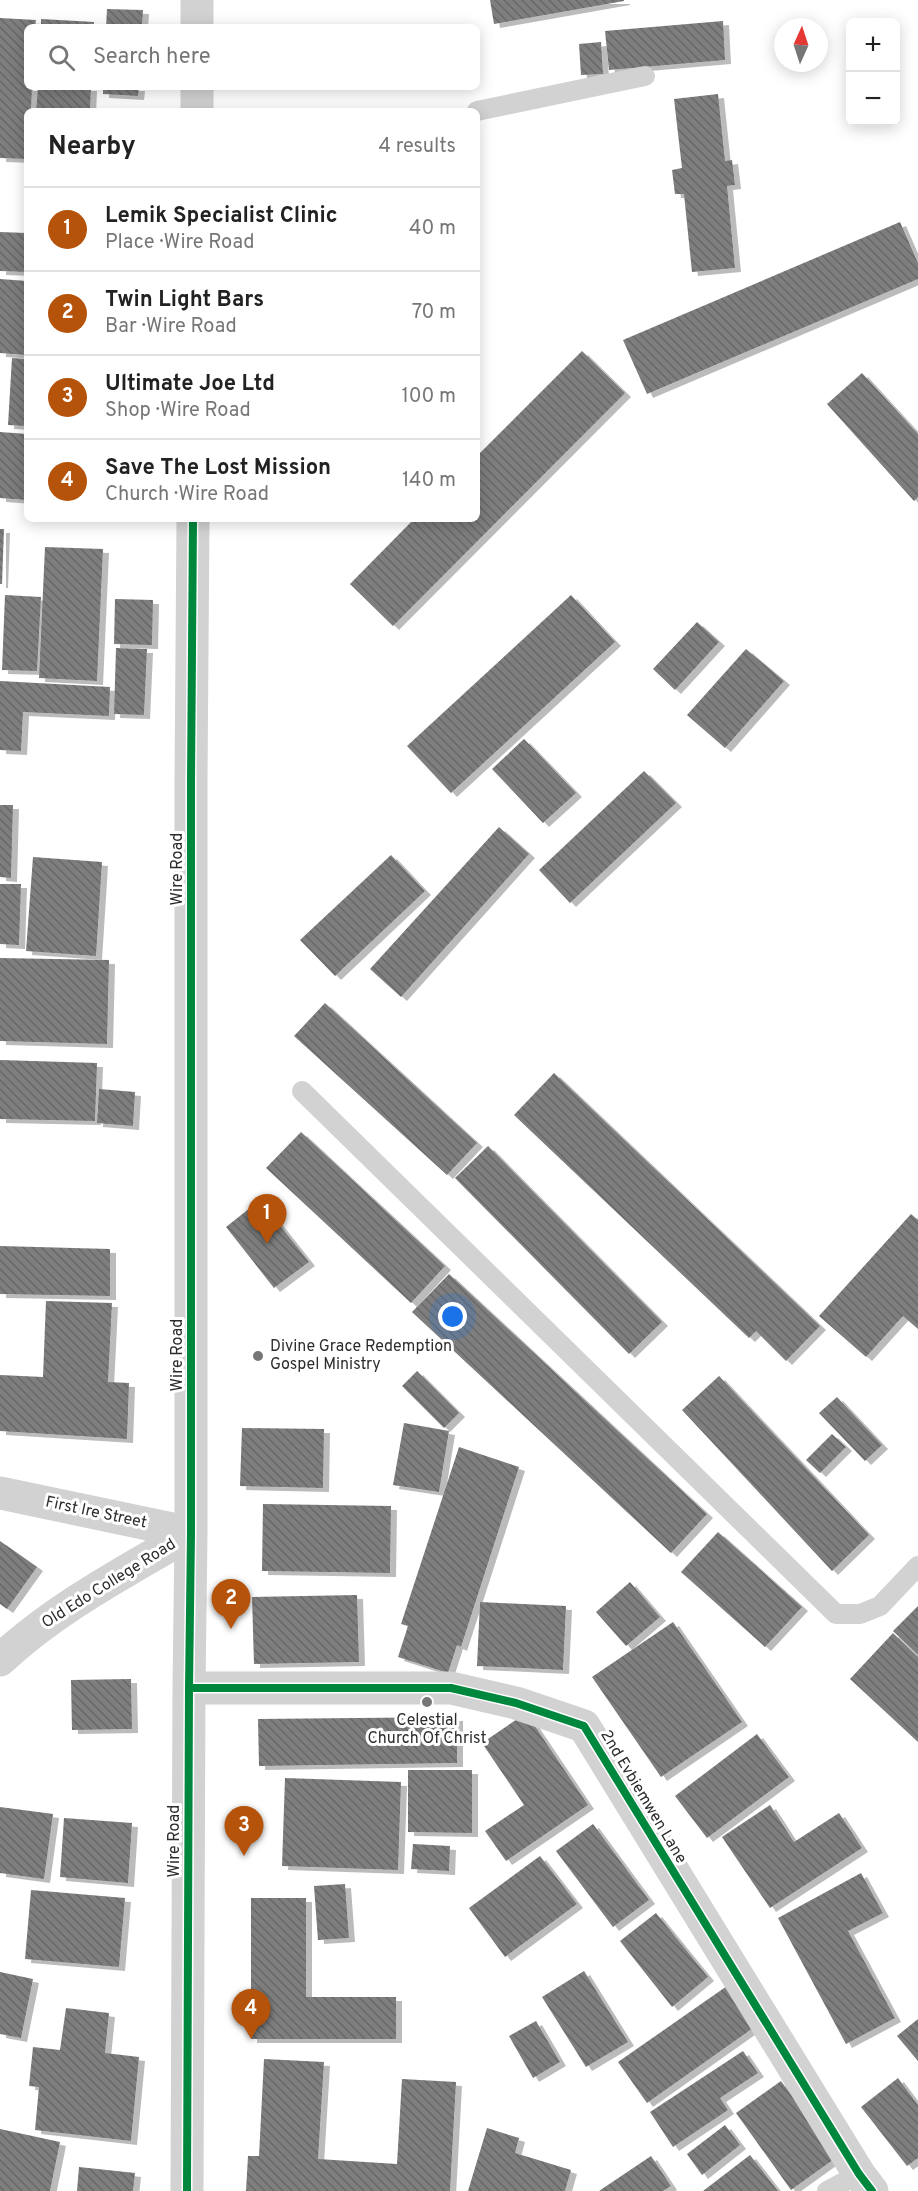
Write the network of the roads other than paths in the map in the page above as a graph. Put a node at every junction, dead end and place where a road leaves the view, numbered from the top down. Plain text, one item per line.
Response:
1 (197, 0) edge
2 (197, 24) edge
3 (645, 76) dead end
4 (197, 90) edge
5 (197, 108) edge
6 (480, 110) edge
7 (193, 522) edge
8 (302, 1091) dead end
9 (0, 1493) edge
10 (191, 1533) junction
11 (918, 1566) edge
12 (0, 1660) edge
13 (189, 1688) junction
14 (866, 2183) edge
15 (188, 2191) edge
16 (827, 2191) edge

1 - 2 street
3 - 6 lane
4 - 5 street
7 - 10 street, Wire Road
8 - 11 lane
9 - 10 street, First Ire Street
10 - 12 street, Old Edo College Road
10 - 13 street, Wire Road
13 - 14 street, 2nd Evbiemwen Lane
13 - 15 street, Wire Road
14 - 16 lane

